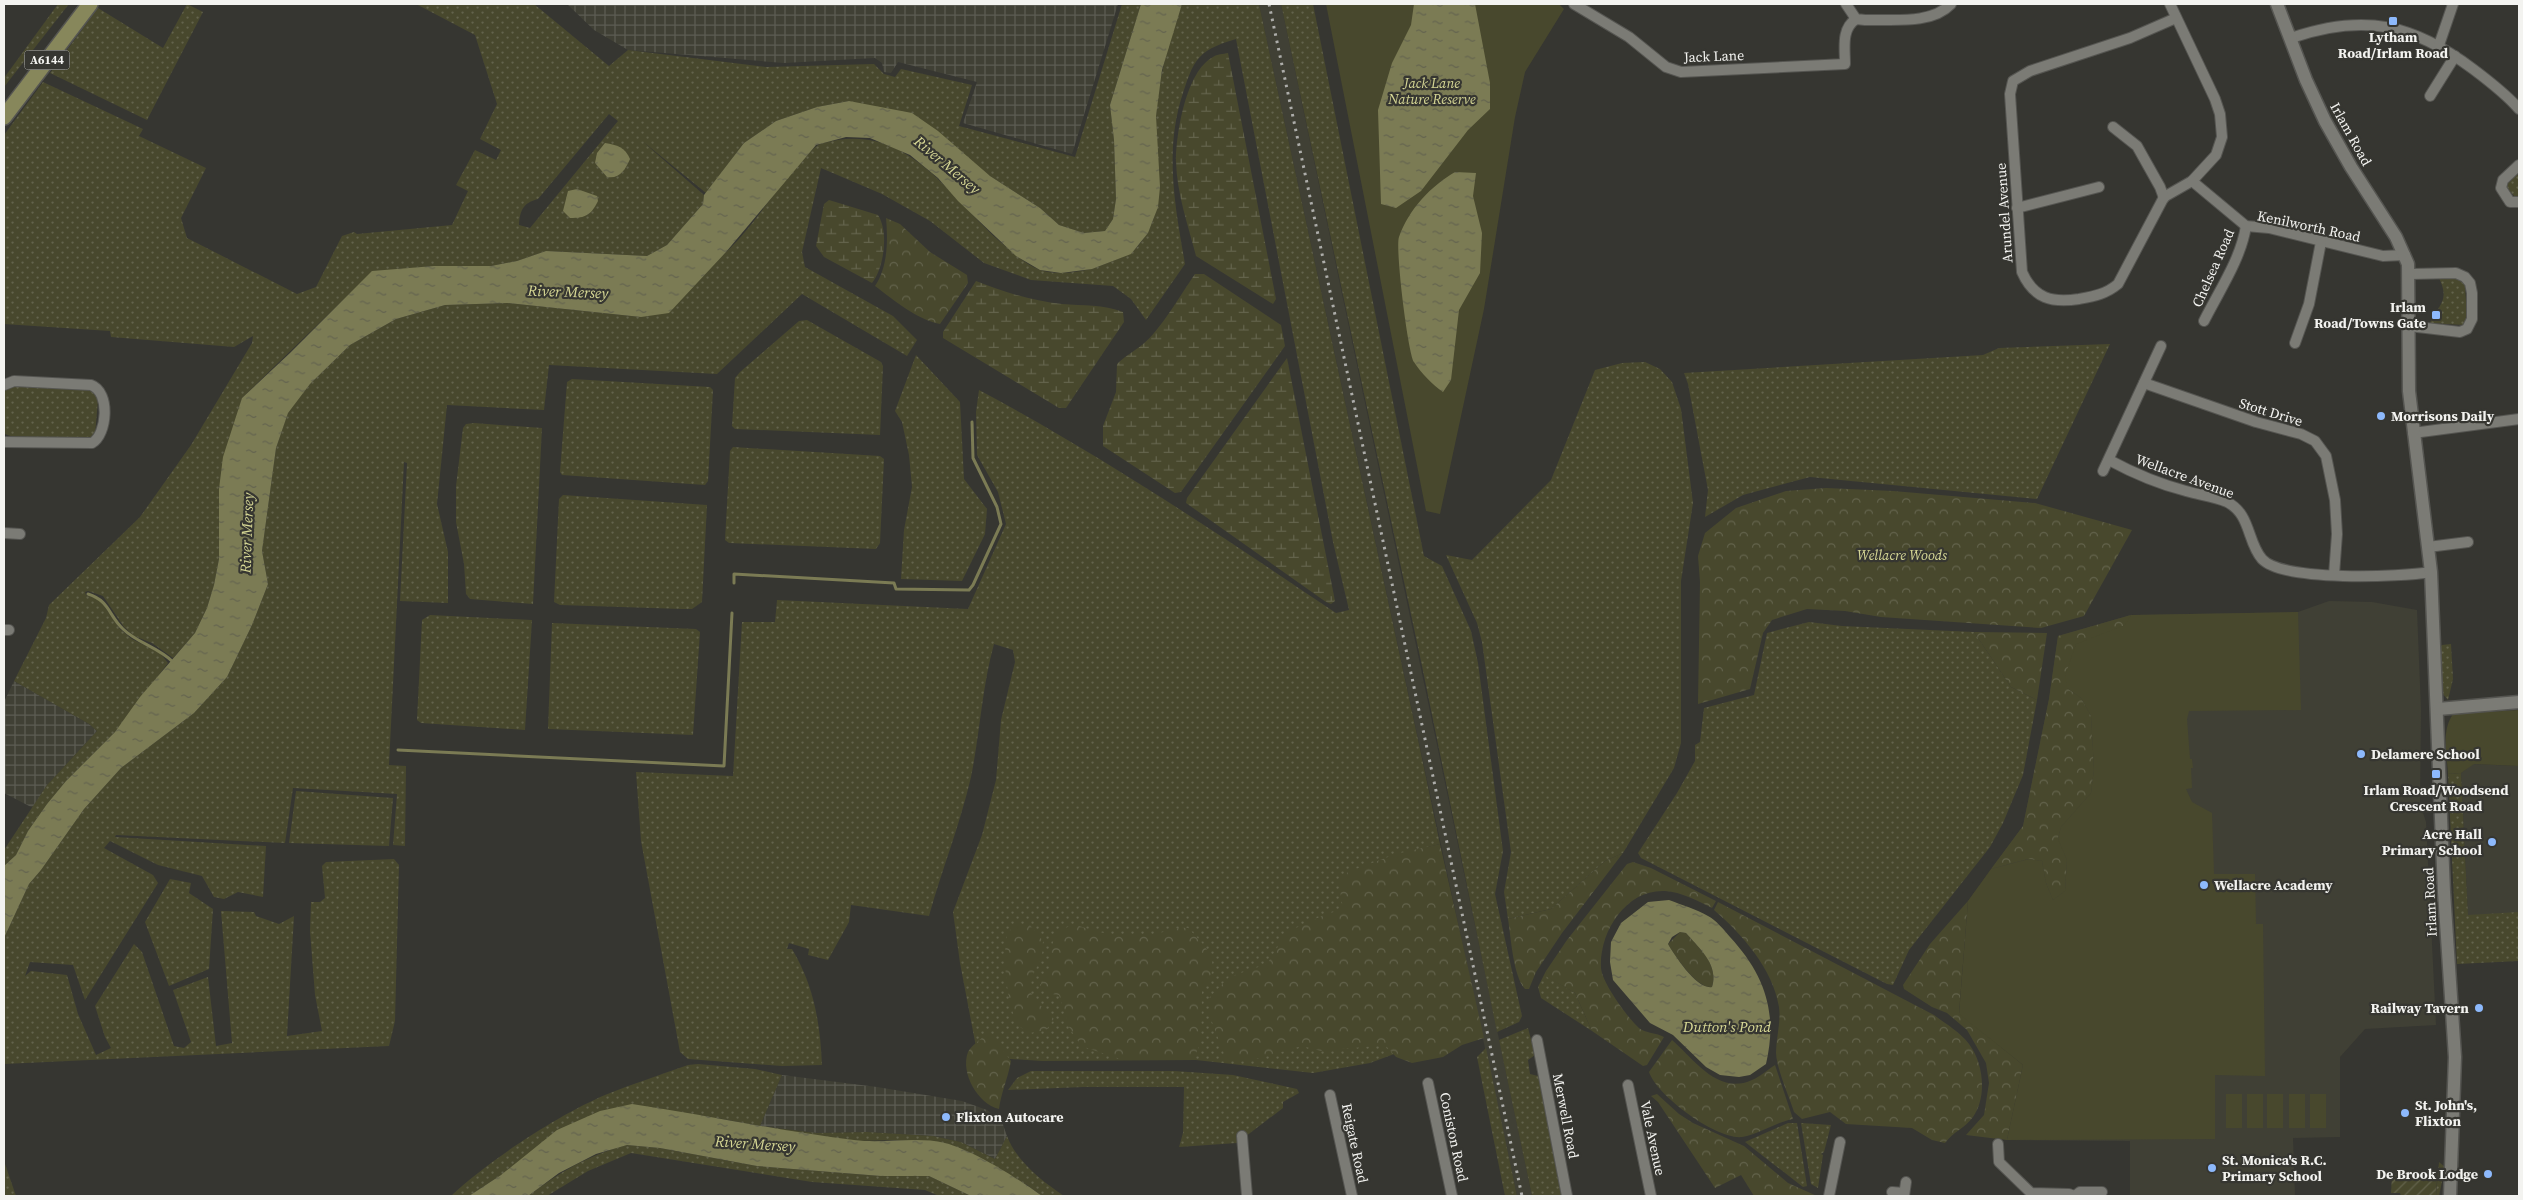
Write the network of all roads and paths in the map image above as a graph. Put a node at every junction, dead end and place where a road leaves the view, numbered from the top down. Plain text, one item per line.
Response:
1 (90, 4) edge
2 (1574, 4) edge
3 (1846, 4) edge
4 (1951, 4) edge
5 (2170, 4) edge
6 (2277, 4) edge
7 (2453, 4) edge
8 (2176, 18) junction
9 (1856, 19) junction
10 (2292, 38) junction
11 (2439, 46) junction
12 (2455, 56) junction
13 (2430, 96) dead end
14 (2519, 109) edge
15 (4, 117) edge
16 (2120, 128) dead end
17 (2519, 165) edge
18 (2192, 181) junction
19 (2093, 186) dead end
20 (2164, 198) junction
21 (2519, 202) edge
22 (2017, 208) junction
23 (2246, 226) junction
24 (2321, 242) junction
25 (2405, 255) junction
26 (2410, 274) junction
27 (2204, 321) dead end
28 (2409, 326) junction
29 (2295, 343) dead end
30 (2161, 346) dead end
31 (2144, 384) junction
32 (4, 385) edge
33 (2519, 419) edge
34 (2414, 433) junction
35 (4, 442) edge
36 (2108, 460) junction
37 (2104, 471) dead end
38 (4, 533) edge
39 (20, 534) dead end
40 (2468, 542) dead end
41 (2428, 547) junction
42 (2431, 572) junction
43 (2334, 575) junction
44 (2519, 702) edge
45 (2438, 709) junction
46 (1538, 1040) dead end
47 (1428, 1083) dead end
48 (1628, 1085) dead end
49 (1330, 1095) dead end
50 (1242, 1136) dead end
51 (1840, 1142) dead end
52 (1998, 1144) dead end
53 (1906, 1182) dead end
54 (1892, 1192) dead end
55 (2102, 1192) dead end
56 (1904, 1195) edge
57 (2030, 1195) edge
58 (1247, 1196) edge
59 (1352, 1196) edge
60 (1452, 1196) edge
61 (1568, 1196) edge
62 (1651, 1196) edge
63 (1829, 1196) edge
64 (2074, 1196) edge
65 (2450, 1196) edge

1 - 15 main road, A6144
2 - 9 street, Jack Lane
3 - 9 street
4 - 9 street
5 - 8 street
6 - 10 street, Irlam Road
7 - 11 street
8 - 18 street
8 - 22 street, Arundel Avenue
10 - 11 street
10 - 25 street, Irlam Road
11 - 12 street
12 - 13 street
12 - 14 street
16 - 20 street
17 - 21 street
18 - 20 street
18 - 23 street, Kenilworth Road
19 - 22 street
20 - 22 street, Arundel Avenue
23 - 24 street, Kenilworth Road
23 - 27 street, Chelsea Road
24 - 25 street, Kenilworth Road
24 - 29 street
25 - 26 street, Irlam Road
26 - 28 street, Irlam Road
26 - 28 street
28 - 34 street, Irlam Road
30 - 31 street
31 - 36 street
31 - 43 street, Stott Drive
32 - 35 street
33 - 34 street
34 - 41 street, Irlam Road
36 - 37 street
36 - 43 street, Wellacre Avenue
38 - 39 street
40 - 41 street
41 - 42 street, Irlam Road
42 - 43 street, Wellacre Avenue
42 - 45 street, Irlam Road
44 - 45 street
45 - 65 street, Irlam Road
46 - 61 street, Merwell Road
47 - 60 street, Coniston Road
48 - 62 street, Vale Avenue
49 - 59 street, Reigate Road
50 - 58 street
51 - 63 street
52 - 57 street
53 - 56 street
54 - 56 street
55 - 64 street
57 - 64 street

